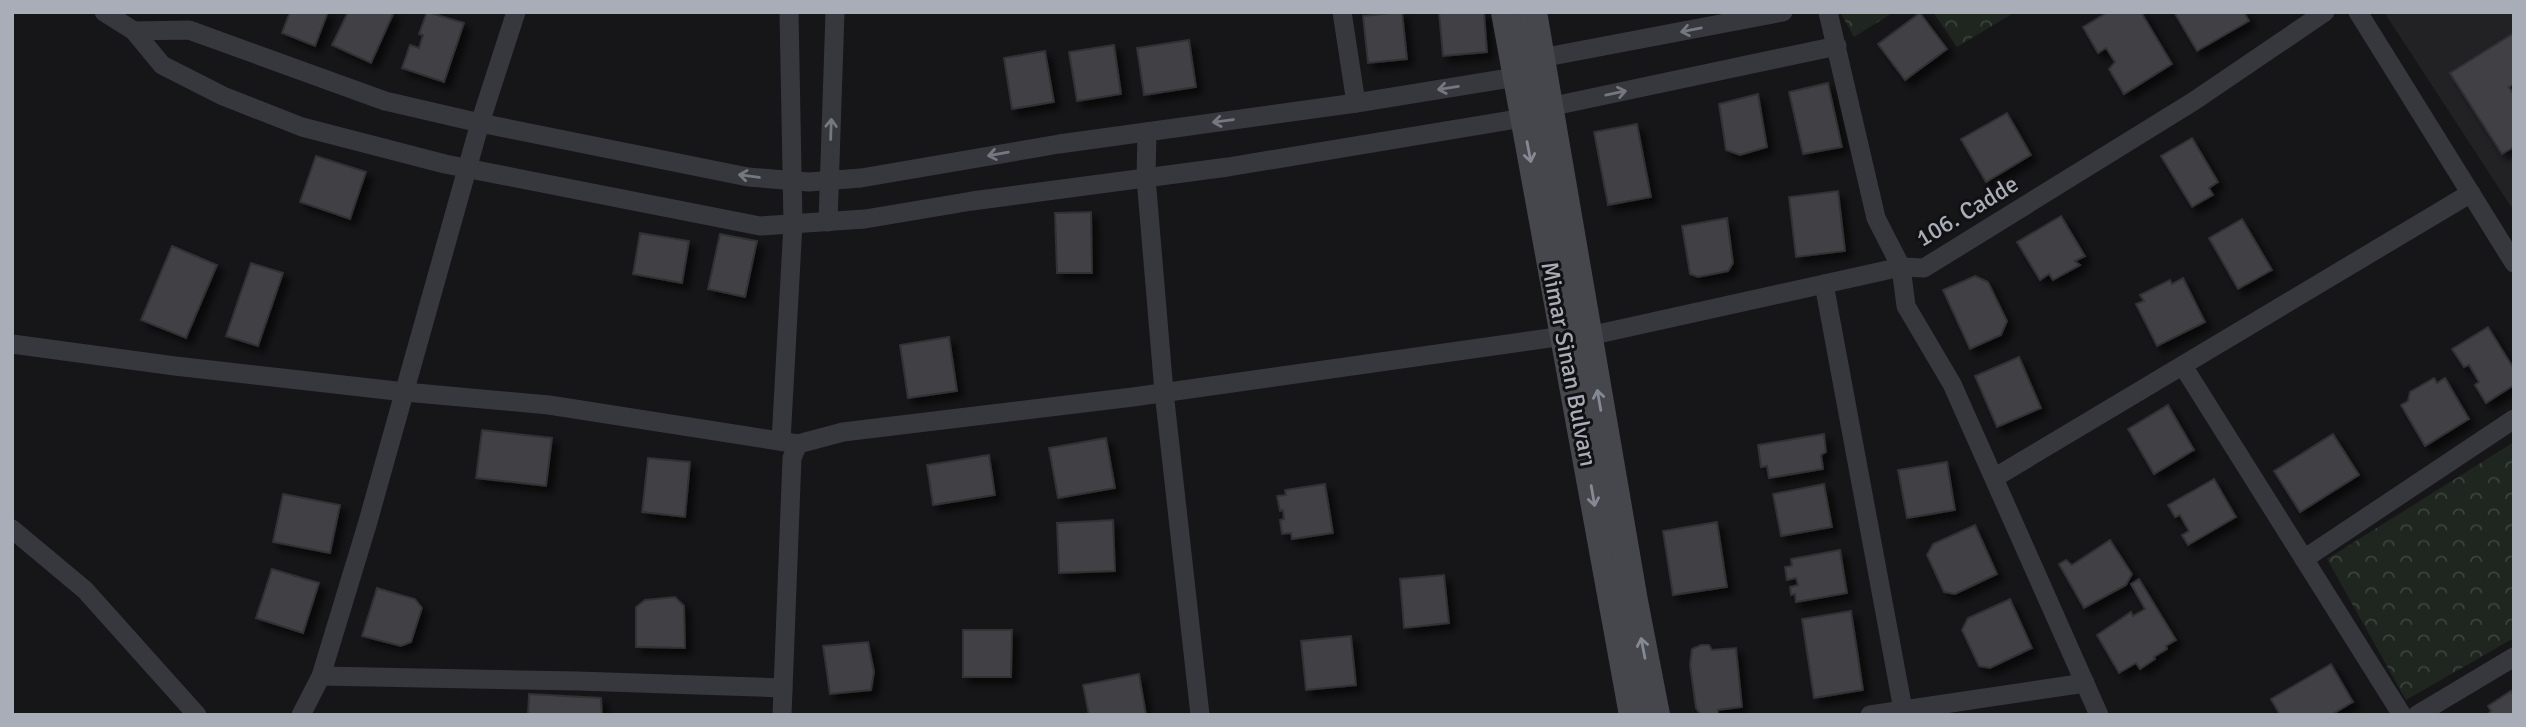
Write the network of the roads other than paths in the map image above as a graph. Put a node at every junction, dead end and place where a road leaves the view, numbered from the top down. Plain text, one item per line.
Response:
1 (104, 12) edge
2 (516, 12) edge
3 (789, 12) edge
4 (835, 12) edge
5 (1342, 12) edge
6 (1505, 12) edge
7 (1534, 12) edge
8 (1783, 12) edge
9 (1828, 12) edge
10 (2325, 12) edge
11 (2358, 12) edge
12 (134, 31) junction
13 (1837, 46) junction
14 (1541, 58) junction
15 (1516, 77) junction
16 (1356, 103) junction
17 (1549, 107) junction
18 (1523, 118) junction
19 (480, 123) junction
20 (1147, 132) junction
21 (468, 169) junction
22 (1146, 178) junction
23 (791, 180) junction
24 (830, 180) junction
25 (2471, 193) junction
26 (828, 222) junction
27 (793, 224) junction
28 (2514, 263) edge
29 (1901, 267) junction
30 (1824, 284) junction
31 (1576, 336) junction
32 (12, 344) edge
33 (2183, 366) junction
34 (405, 392) junction
35 (1164, 392) junction
36 (2514, 419) edge
37 (789, 443) junction
38 (1994, 478) junction
39 (12, 529) edge
40 (2304, 559) junction
41 (2514, 657) edge
42 (321, 676) junction
43 (2085, 683) junction
44 (783, 688) junction
45 (1904, 712) edge
46 (197, 715) edge
47 (301, 715) edge
48 (782, 715) edge
49 (1200, 715) edge
50 (1633, 715) edge
51 (1656, 715) edge
52 (1870, 715) edge
53 (2099, 715) edge
54 (2402, 715) edge
55 (2417, 715) edge

1 - 12 street
2 - 19 street
3 - 23 street
24 -> 4 street
5 - 16 street
6 - 15 main road, Mimar Sinan Bulvarı
7 - 14 main road, Mimar Sinan Bulvarı
8 -> 14 street
9 - 13 street
10 - 29 street, 106. Cadde
11 - 25 street
12 - 19 street
12 - 21 street
17 -> 13 street
13 - 29 street
14 - 17 main road, Mimar Sinan Bulvarı
15 -> 16 street
15 - 18 main road, Mimar Sinan Bulvarı
16 -> 20 street
17 - 31 main road, Mimar Sinan Bulvarı
18 - 22 street
18 -> 31 main road, Mimar Sinan Bulvarı
19 - 21 street
23 -> 19 street
20 - 22 street
20 -> 24 street
21 - 27 street
21 - 34 street
22 - 26 street
22 - 35 street
23 - 24 street
23 - 27 street
24 - 26 street
25 - 28 street
25 - 33 street
26 - 27 street
27 - 37 street
29 - 30 street, 106. Cadde
29 - 38 street
30 - 31 street, 106. Cadde
30 - 45 street
31 - 35 street, 106. Cadde
31 -> 50 main road, Mimar Sinan Bulvarı
51 -> 31 main road, Mimar Sinan Bulvarı
32 - 34 street
33 - 38 street
33 - 40 street
34 - 37 street
34 - 42 street
35 - 37 street, 106. Cadde
35 - 49 street
36 - 40 street
37 - 44 street
38 - 43 street
39 - 46 street
40 - 54 street
41 - 55 street
42 - 44 street
42 - 47 street
43 - 45 street
43 - 53 street
44 - 48 street
45 - 52 street

